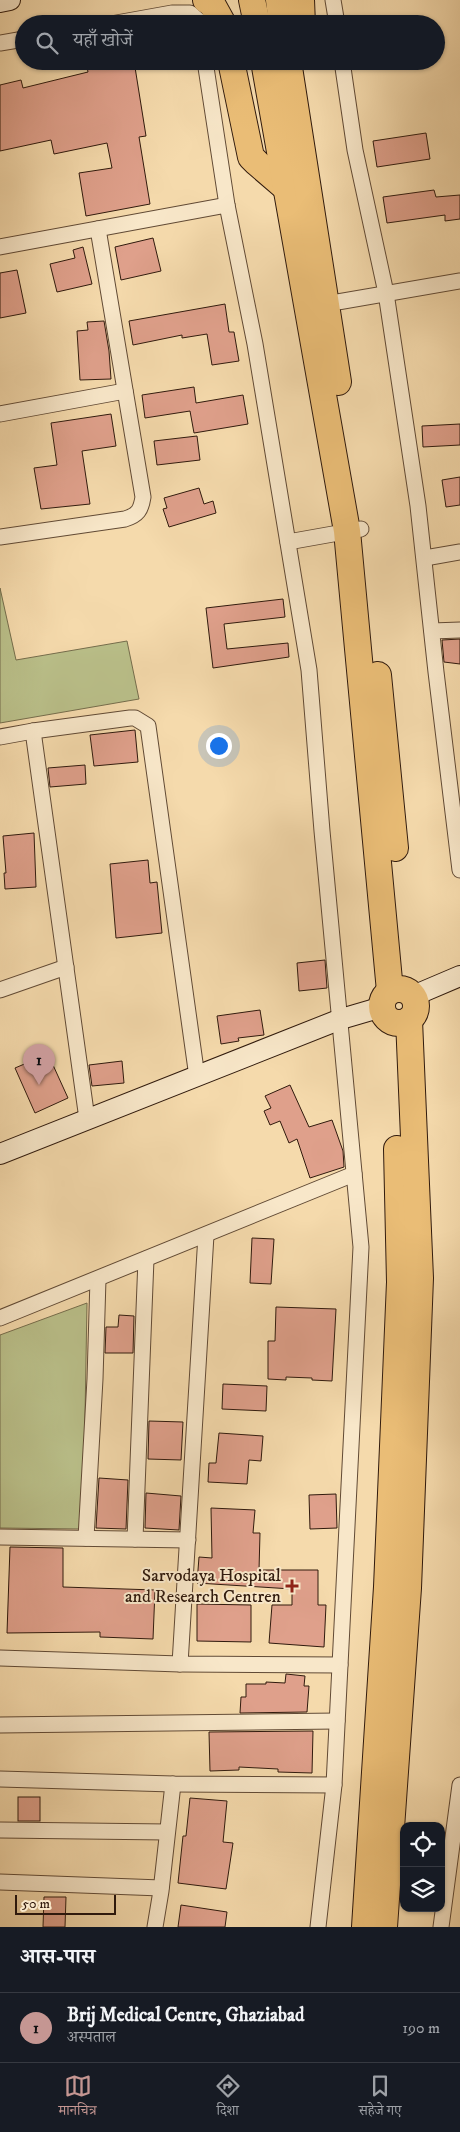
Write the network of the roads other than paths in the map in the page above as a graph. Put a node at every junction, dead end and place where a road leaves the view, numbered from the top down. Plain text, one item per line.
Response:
1 (10, 0) edge
2 (206, 0) edge
3 (252, 0) edge
4 (279, 0) edge
5 (301, 0) edge
6 (333, 0) edge
7 (0, 2) edge
8 (161, 15) edge
9 (192, 15) edge
10 (218, 15) edge
11 (255, 15) edge
12 (281, 15) edge
13 (302, 15) edge
14 (336, 15) edge
15 (15, 40) edge
16 (0, 43) edge
17 (206, 70) edge
18 (233, 70) edge
19 (266, 70) edge
20 (289, 70) edge
21 (306, 70) edge
22 (343, 70) edge
23 (296, 183) junction
24 (227, 205) junction
25 (98, 229) junction
26 (0, 247) edge
27 (460, 281) edge
28 (386, 293) junction
29 (326, 304) junction
30 (125, 391) junction
31 (0, 414) edge
32 (354, 530) junction
33 (0, 537) edge
34 (288, 542) junction
35 (460, 552) edge
36 (425, 558) junction
37 (460, 630) edge
38 (432, 631) junction
39 (33, 731) junction
40 (0, 737) edge
41 (460, 870) edge
42 (66, 967) junction
43 (460, 976) edge
44 (0, 990) edge
45 (399, 1004) junction
46 (341, 1019) junction
47 (196, 1077) junction
48 (86, 1119) junction
49 (0, 1154) edge
50 (354, 1174) junction
51 (206, 1235) junction
52 (146, 1259) junction
53 (98, 1279) junction
54 (0, 1318) edge
55 (0, 1536) edge
56 (86, 1538) junction
57 (135, 1539) junction
58 (188, 1540) junction
59 (0, 1658) edge
60 (180, 1664) junction
61 (340, 1665) junction
62 (336, 1722) junction
63 (0, 1725) edge
64 (0, 1779) edge
65 (172, 1784) junction
66 (460, 1784) edge
67 (334, 1785) junction
68 (0, 1830) edge
69 (167, 1832) junction
70 (0, 1882) edge
71 (161, 1888) junction
72 (155, 1927) edge
73 (318, 1927) edge
74 (365, 1927) edge
75 (384, 1927) edge
76 (441, 1927) edge

1 - 7 street
2 - 10 highway
3 - 11 highway
4 - 12 highway
5 - 13 highway
6 - 14 street
8 - 9 street
15 - 16 street
17 - 24 street
18 - 23 highway
19 - 23 highway
20 - 23 highway
21 - 23 highway
22 - 28 street
23 - 29 highway
23 - 32 highway
24 - 25 street
24 - 34 street
25 - 26 street
25 - 30 street
27 - 28 street
28 - 29 street
28 - 36 street
29 - 32 highway
30 - 31 street
30 - 33 street
32 - 34 street
32 - 45 highway
34 - 46 street
35 - 36 street
36 - 38 street
37 - 38 street
38 - 41 street
39 - 40 street
39 - 42 street
39 - 47 street
42 - 44 street
42 - 48 street
43 - 45 street
45 - 46 street
45 - 74 highway
45 - 75 highway
46 - 47 street
46 - 50 street
47 - 48 street
48 - 49 street
50 - 51 street
50 - 61 street
51 - 52 street
51 - 58 street
52 - 53 street
52 - 57 street
53 - 54 street
53 - 56 street
55 - 56 street
56 - 57 street
57 - 58 street
58 - 60 street
59 - 60 street
60 - 61 street
61 - 62 street
62 - 63 street
62 - 67 street
64 - 65 street
65 - 67 street
65 - 69 street
66 - 76 street
67 - 73 street
68 - 69 street
69 - 71 street
70 - 71 street
71 - 72 street

